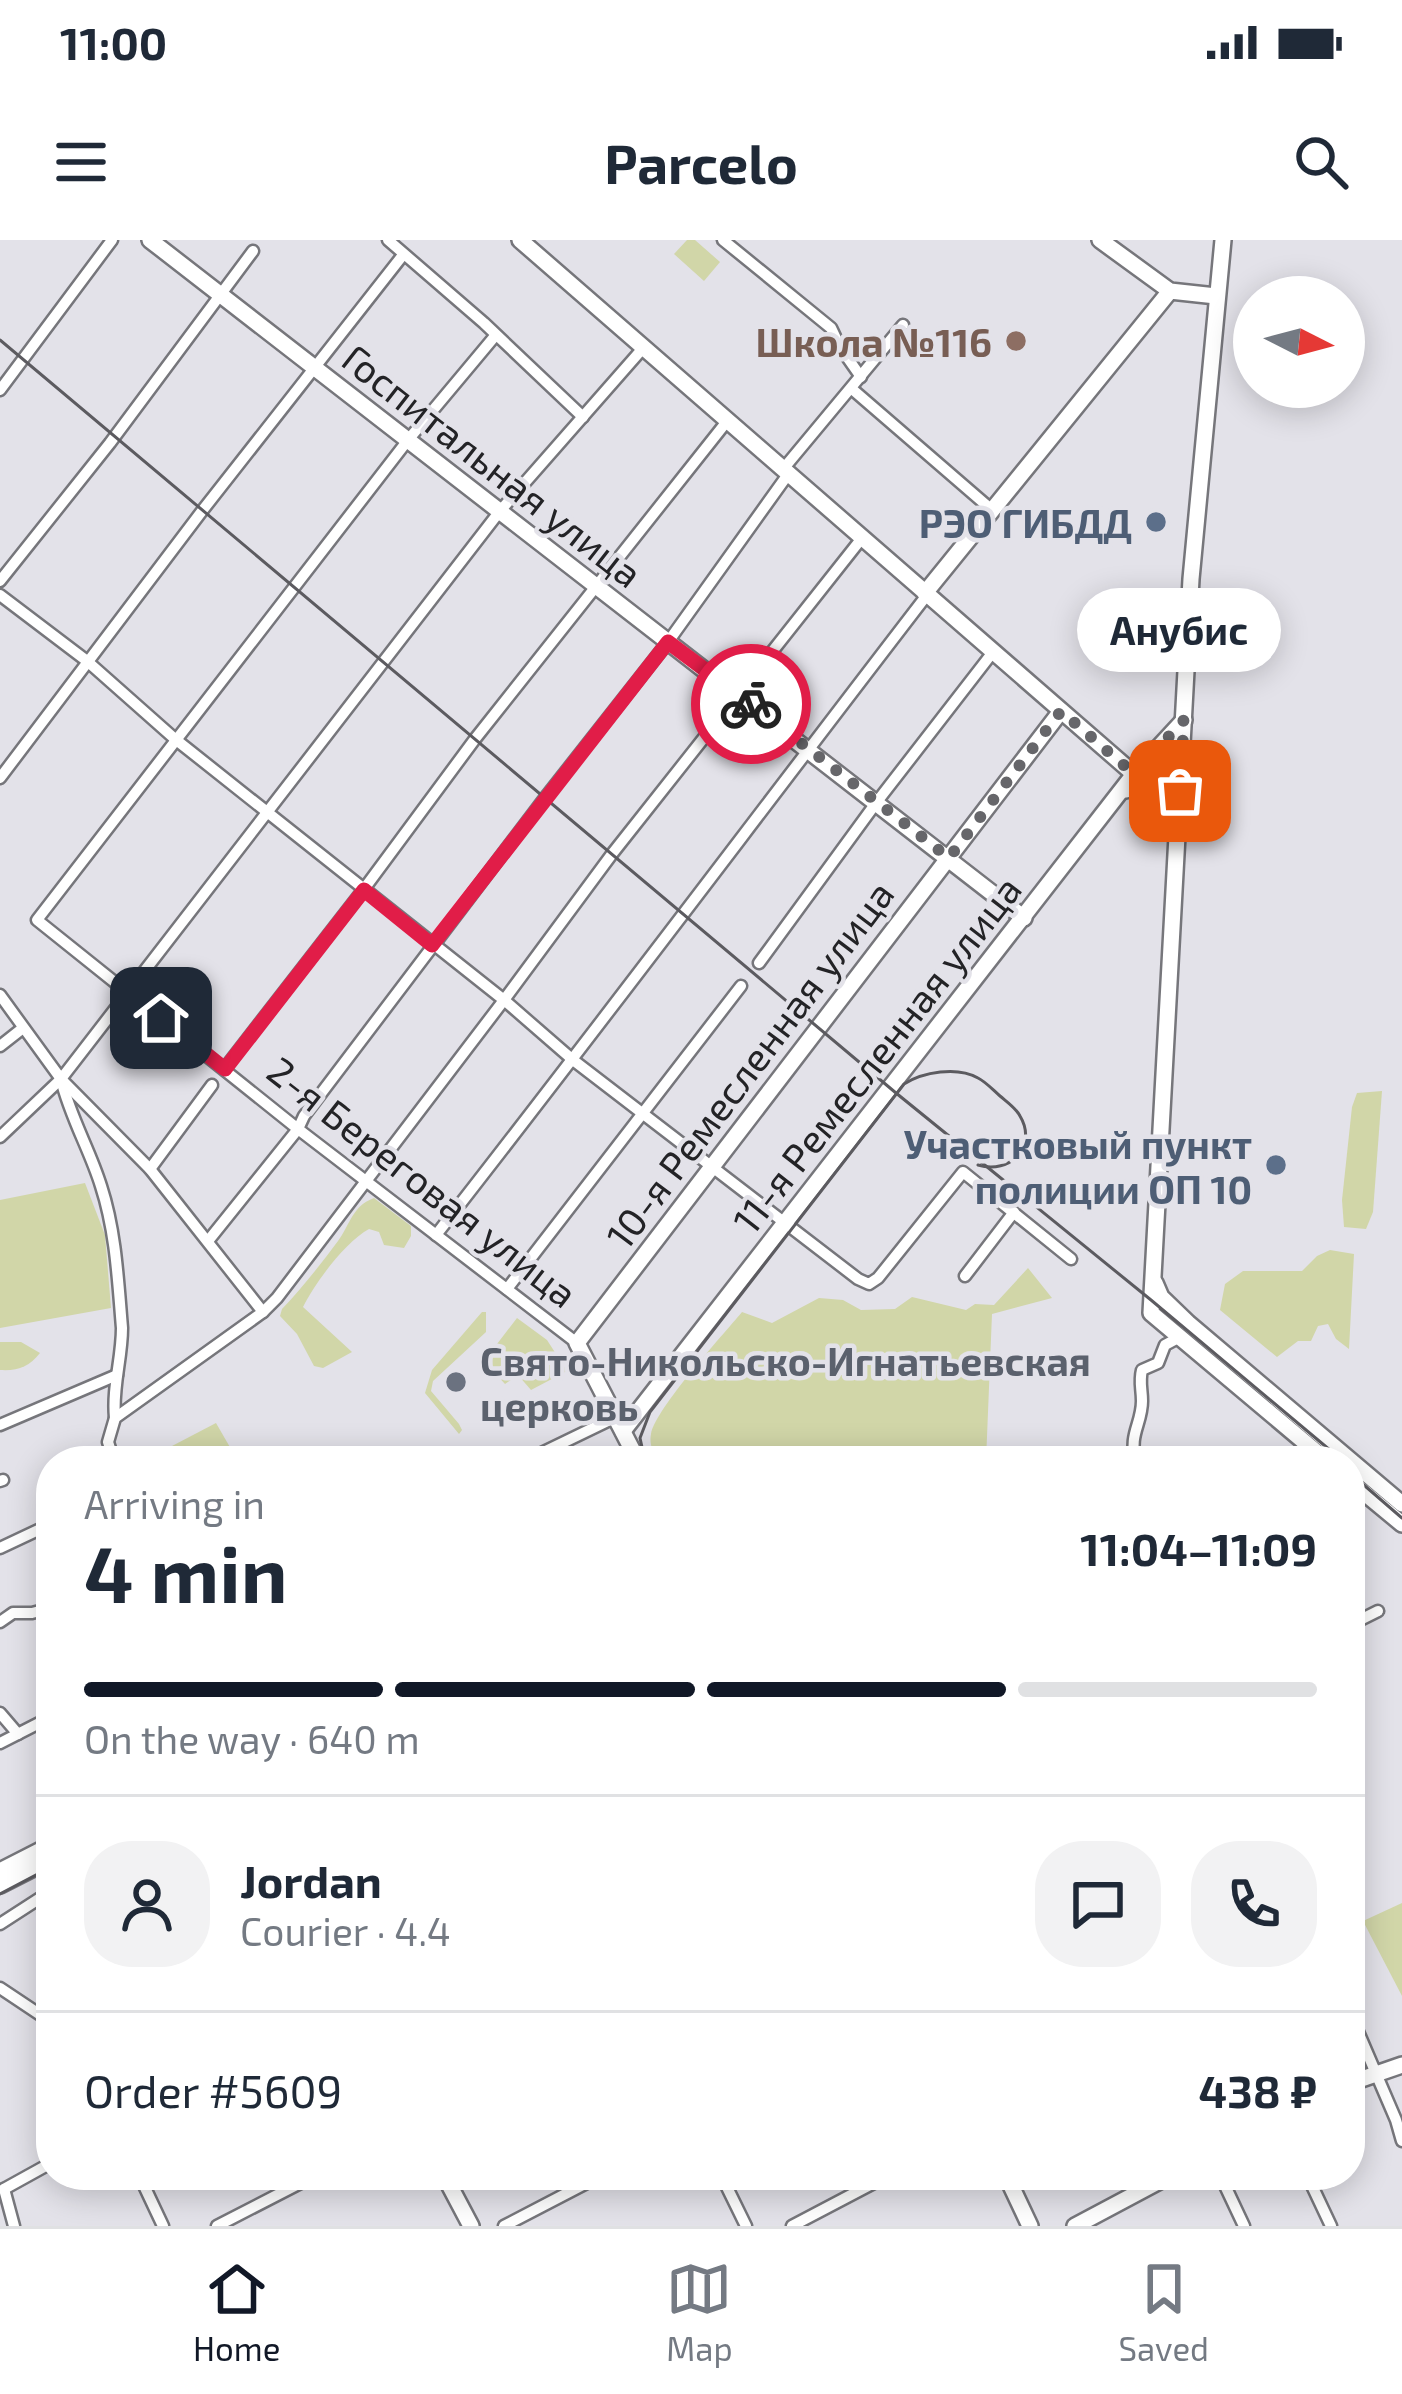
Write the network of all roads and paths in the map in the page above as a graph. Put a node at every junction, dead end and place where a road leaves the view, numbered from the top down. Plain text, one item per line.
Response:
1 (112, 240) edge
2 (150, 240) edge
3 (388, 240) edge
4 (520, 240) edge
5 (723, 240) edge
6 (1100, 240) edge
7 (1223, 240) edge
8 (253, 251) dead end
9 (403, 255) junction
10 (1170, 291) junction
11 (221, 295) junction
12 (1216, 296) junction
13 (903, 325) dead end
14 (495, 336) junction
15 (644, 347) junction
16 (314, 367) junction
17 (861, 377) junction
18 (852, 388) junction
19 (0, 390) edge
20 (583, 417) junction
21 (728, 420) junction
22 (408, 440) junction
23 (786, 471) junction
24 (992, 510) junction
25 (500, 511) junction
26 (862, 538) junction
27 (0, 581) edge
28 (596, 586) junction
29 (926, 594) junction
30 (0, 595) edge
31 (668, 642) junction
32 (994, 652) junction
33 (88, 661) junction
34 (738, 694) junction
35 (1061, 711) junction
36 (1184, 720) junction
37 (175, 739) junction
38 (808, 749) junction
39 (1134, 774) junction
40 (0, 778) edge
41 (1118, 795) junction
42 (877, 803) junction
43 (269, 814) junction
44 (1178, 830) junction
45 (949, 858) junction
46 (364, 890) junction
47 (1024, 918) junction
48 (432, 945) junction
49 (759, 963) dead end
50 (741, 986) dead end
51 (129, 994) junction
52 (0, 995) edge
53 (504, 1000) junction
54 (22, 1028) junction
55 (0, 1046) edge
56 (573, 1060) junction
57 (225, 1069) junction
58 (62, 1079) junction
59 (212, 1085) dead end
60 (643, 1114) junction
61 (298, 1129) junction
62 (0, 1137) edge
63 (712, 1167) junction
64 (149, 1169) junction
65 (367, 1182) junction
66 (1014, 1212) junction
67 (786, 1224) junction
68 (436, 1235) junction
69 (208, 1241) junction
70 (1070, 1259) dead end
71 (1152, 1275) junction
72 (965, 1276) dead end
73 (507, 1289) junction
74 (263, 1312) junction
75 (1178, 1338) junction
76 (577, 1343) junction
77 (117, 1375) junction
78 (1260, 1395) junction
79 (116, 1418) junction
80 (620, 1424) junction
81 (0, 1425) edge
82 (109, 1446) edge
83 (564, 1446) edge
84 (631, 1446) edge
85 (1132, 1446) edge
86 (1312, 1446) edge
87 (1326, 1446) edge
88 (1365, 1476) edge
89 (1365, 1493) edge
90 (1402, 1504) edge
91 (1402, 1524) edge
92 (36, 1531) edge
93 (0, 1548) edge
94 (1378, 1611) dead end
95 (36, 1612) edge
96 (1365, 1618) edge
97 (0, 1622) edge
98 (0, 1713) edge
99 (36, 1725) edge
100 (18, 1734) junction
101 (0, 1743) edge
102 (36, 1853) edge
103 (36, 1867) edge
104 (0, 1871) edge
105 (0, 1885) edge
106 (36, 1901) edge
107 (0, 1924) edge
108 (0, 1988) edge
109 (36, 2012) edge
110 (1365, 2047) edge
111 (1402, 2065) edge
112 (1376, 2072) junction
113 (1365, 2077) edge
114 (1402, 2141) edge
115 (36, 2170) edge
116 (2, 2187) edge
117 (146, 2190) edge
118 (287, 2190) edge
119 (452, 2190) edge
120 (573, 2190) edge
121 (728, 2190) edge
122 (860, 2190) edge
123 (1013, 2190) edge
124 (1147, 2190) edge
125 (1227, 2190) edge
126 (1314, 2190) edge
127 (1099, 2220) edge
128 (14, 2226) edge
129 (163, 2226) edge
130 (218, 2226) edge
131 (471, 2226) edge
132 (504, 2226) edge
133 (746, 2226) edge
134 (792, 2226) edge
135 (1030, 2226) edge
136 (1075, 2226) edge
137 (1244, 2226) edge
138 (1331, 2226) edge

1 - 19 street
2 - 11 main road, Госпитальная улица
3 - 9 street
4 - 15 main road
5 - 17 street
6 - 10 main road
7 - 12 main road
8 - 11 street
9 - 14 street
9 - 16 street
10 - 12 main road
10 - 24 main road
11 - 16 main road, Госпитальная улица
11 - 27 street
12 - 36 main road
13 - 17 street
14 - 20 street
14 - 22 street
15 - 20 street
15 - 21 main road
16 - 22 main road, Госпитальная улица
16 - 33 street
17 - 18 street
18 - 23 street
18 - 24 street
20 - 25 street
21 - 23 main road
21 - 28 street
22 - 25 main road, Госпитальная улица
22 - 37 street
23 - 26 main road
23 - 31 street
24 - 29 main road
25 - 28 main road, Госпитальная улица
25 - 43 street
26 - 29 main road
26 - 34 street
28 - 31 main road, Госпитальная улица
28 - 46 street
29 - 32 main road
29 - 38 street
30 - 33 street
31 - 34 main road, Госпитальная улица
31 - 48 street
32 - 35 main road
32 - 42 street
33 - 37 street
33 - 40 street
34 - 38 main road, Госпитальная улица
34 - 53 street
35 - 39 main road
35 - 45 main road, 10-я Ремесленная улица
36 - 39 main road, 11-я Ремесленная улица
36 - 44 main road
37 - 43 street
37 - 51 street, 2-я Береговая улица
38 - 42 main road, Госпитальная улица
38 - 56 street
39 - 41 main road, 11-я Ремесленная улица
41 - 44 main road
41 - 47 main road, 11-я Ремесленная улица
42 - 45 main road, Госпитальная улица
42 - 49 street
43 - 46 street
43 - 51 street
44 - 71 main road
45 - 47 main road, Госпитальная улица
45 - 63 main road, 10-я Ремесленная улица
46 - 48 street
46 - 57 street
47 - 67 main road, 11-я Ремесленная улица
48 - 53 street
48 - 61 street
50 - 60 street
51 - 57 street, 2-я Береговая улица
51 - 58 street
52 - 54 street
53 - 56 street
53 - 65 street
54 - 55 street
54 - 58 street
56 - 60 street
56 - 68 street
57 - 61 street, 2-я Береговая улица
58 - 62 street
58 - 64 street
58 - 77 street
59 - 64 street
60 - 63 street
60 - 73 street
61 - 65 street, 2-я Береговая улица
61 - 69 street
63 - 67 street
63 - 76 main road, 10-я Ремесленная улица
64 - 69 street
65 - 68 street, 2-я Береговая улица
65 - 74 street
66 - 67 street
66 - 70 street
66 - 72 street
67 - 80 main road, 11-я Ремесленная улица
68 - 73 street, 2-я Береговая улица
69 - 74 street
71 - 75 main road
71 - 78 main road
73 - 76 street, 2-я Береговая улица
74 - 79 street
75 - 78 main road
75 - 85 street
76 - 80 main road, 2-я Береговая улица
77 - 79 street
77 - 81 street
78 - 86 main road
78 - 87 main road
79 - 82 street
80 - 83 street
80 - 84 main road, 2-я Береговая улица
88 - 90 main road
89 - 91 main road
92 - 93 street
94 - 96 street
95 - 97 street
98 - 100 street
99 - 100 street
100 - 101 street
102 - 104 main road
103 - 105 main road
106 - 107 street
108 - 109 street
110 - 112 street
111 - 112 main road
112 - 113 main road
112 - 114 street
115 - 116 street
116 - 128 street
117 - 129 street
118 - 130 street
119 - 131 main road
120 - 132 street
121 - 133 street
122 - 134 street
123 - 135 main road
124 - 127 main road
125 - 137 street
126 - 138 street
127 - 136 main road

